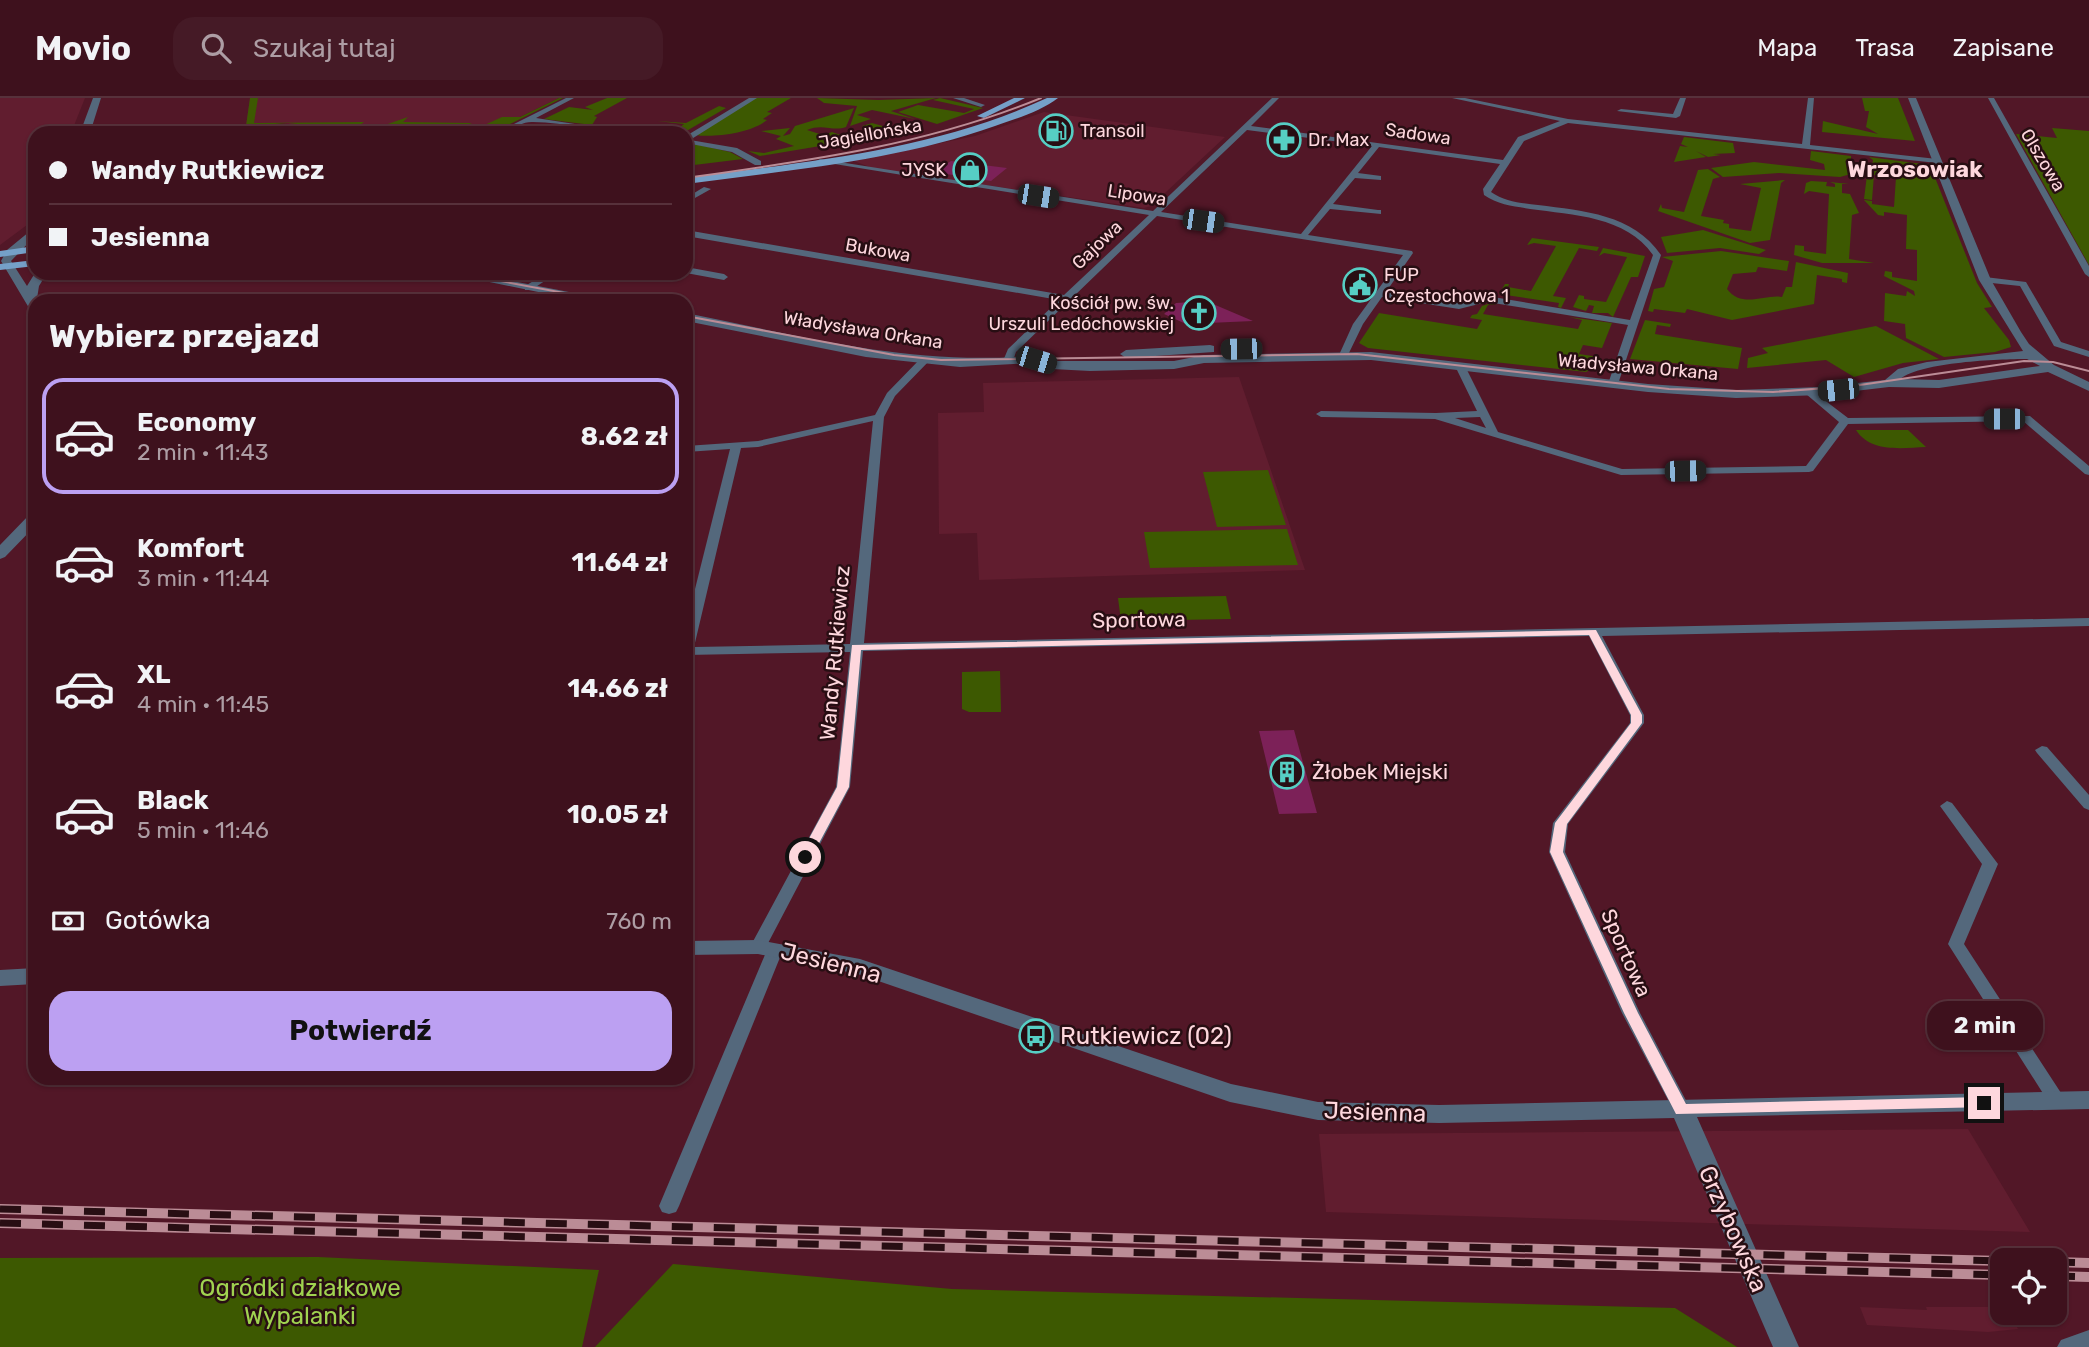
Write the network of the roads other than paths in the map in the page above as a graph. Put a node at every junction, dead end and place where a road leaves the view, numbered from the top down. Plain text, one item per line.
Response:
1 (97, 98) edge
2 (571, 98) edge
3 (754, 98) edge
4 (956, 98) edge
5 (1021, 98) edge
6 (1054, 98) edge
7 (1276, 98) edge
8 (1455, 98) edge
9 (1626, 98) edge
10 (1683, 98) edge
11 (1811, 98) edge
12 (1912, 98) edge
13 (1991, 98) edge
14 (981, 106) dead end
15 (1621, 111) junction
16 (975, 118) dead end
17 (529, 119) junction
18 (1568, 121) junction
19 (1616, 125) junction
20 (87, 126) edge
21 (514, 126) edge
22 (579, 126) edge
23 (947, 127) dead end
24 (1244, 127) junction
25 (693, 136) edge
26 (693, 141) edge
27 (1377, 145) junction
28 (1806, 146) junction
29 (862, 155) junction
30 (820, 161) junction
31 (1937, 161) junction
32 (1504, 162) junction
33 (758, 163) junction
34 (860, 168) junction
35 (693, 172) edge
36 (1353, 175) junction
37 (1378, 178) dead end
38 (693, 180) edge
39 (707, 189) dead end
40 (693, 197) edge
41 (1328, 206) junction
42 (1378, 212) dead end
43 (1153, 214) junction
44 (693, 234) edge
45 (28, 236) edge
46 (1303, 236) junction
47 (28, 250) edge
48 (6, 253) edge
49 (28, 264) edge
50 (4, 266) edge
51 (693, 271) edge
52 (2089, 274) edge
53 (724, 277) dead end
54 (487, 280) edge
55 (542, 280) edge
56 (1985, 280) junction
57 (528, 288) junction
58 (1380, 293) junction
59 (561, 294) edge
60 (28, 296) edge
61 (1065, 298) junction
62 (2004, 312) junction
63 (693, 318) edge
64 (1633, 323) junction
65 (2033, 354) junction
66 (2089, 354) edge
67 (1344, 355) junction
68 (1290, 356) junction
69 (925, 360) junction
70 (1036, 360) junction
71 (1009, 361) junction
72 (2052, 365) junction
73 (1463, 368) junction
74 (2089, 380) edge
75 (1889, 383) junction
76 (1613, 384) junction
77 (2089, 387) edge
78 (1812, 394) junction
79 (1321, 414) dead end
80 (1485, 414) junction
81 (1436, 416) junction
82 (879, 417) junction
83 (1845, 421) junction
84 (1494, 433) junction
85 (736, 448) junction
86 (693, 449) edge
87 (2089, 472) edge
88 (28, 524) edge
89 (0, 554) edge
90 (2089, 622) edge
91 (693, 623) edge
92 (1592, 632) junction
93 (856, 647) junction
94 (693, 651) edge
95 (2042, 750) dead end
96 (2089, 805) edge
97 (1947, 806) dead end
98 (693, 948) edge
99 (767, 948) junction
100 (28, 976) edge
101 (0, 978) edge
102 (2089, 1100) edge
103 (2057, 1101) junction
104 (1682, 1110) junction
105 (669, 1206) dead end
106 (2089, 1339) edge
107 (1786, 1347) edge
108 (2068, 1347) edge

1 - 20 street
2 - 17 street
3 - 25 street
4 - 14 street
5 - 16 main road
6 - 29 main road, Jagiellońska
7 - 24 street, Gajowa
8 - 18 street
9 - 15 street
10 - 15 street
11 - 28 street
12 - 31 street
13 - 52 street, Olszowa
15 - 19 street
17 - 21 street
17 - 22 street
18 - 19 street
18 - 32 street
19 - 28 street
23 - 33 main road, Jagiellońska
24 - 27 street, Sadowa
24 - 43 street, Gajowa
26 - 33 street
27 - 32 street, Sadowa
27 - 36 street
28 - 31 street
29 - 30 main road, Jagiellońska
29 - 34 street
30 - 34 street, Lipowa
30 - 38 main road, Jagiellońska
31 - 56 street
32 - 64 street
33 - 35 main road, Jagiellońska
34 - 43 street, Lipowa
36 - 37 street
36 - 41 street
39 - 40 street
41 - 42 street
41 - 46 street
43 - 46 street, Lipowa
43 - 61 street, Gajowa
44 - 61 street, Bukowa
45 - 48 street
46 - 58 street, Lipowa
47 - 48 main road
48 - 50 street
49 - 50 main road
50 - 60 street
51 - 53 street
54 - 57 street
55 - 57 street
56 - 62 street
56 - 66 street
57 - 59 street
58 - 64 street
58 - 67 street
61 - 71 street, Gajowa
62 - 65 street
62 - 72 street
63 - 69 street, Władysława Orkana
64 - 76 street
65 - 72 street, Władysława Orkana
65 - 75 street, Władysława Orkana
67 - 68 street, Władysława Orkana
67 - 73 street, Władysława Orkana
68 - 70 street, Władysława Orkana
68 - 70 street, Władysława Orkana
69 - 71 street, Władysława Orkana
69 - 82 street, Wandy Rutkiewicz
70 - 71 street, Władysława Orkana
72 - 74 street
72 - 75 street, Władysława Orkana
72 - 77 street
73 - 76 street, Władysława Orkana
73 - 80 street
75 - 78 street, Władysława Orkana
76 - 78 street, Władysława Orkana
78 - 83 street
79 - 81 street
80 - 81 street
80 - 84 street
81 - 84 street
82 - 85 street
82 - 93 street, Wandy Rutkiewicz
83 - 84 street
83 - 87 street
85 - 86 street
85 - 91 street
88 - 89 street
90 - 92 street, Sportowa
92 - 93 street, Sportowa
92 - 104 street, Sportowa
93 - 94 street, Sportowa
93 - 99 street, Wandy Rutkiewicz
95 - 96 street
97 - 103 street
98 - 99 street, Jesienna
99 - 104 street, Jesienna
99 - 105 street, Wandy Rutkiewicz
100 - 101 street
102 - 103 street, Jesienna
103 - 104 street, Jesienna
104 - 107 street, Grzybowska
106 - 108 street

